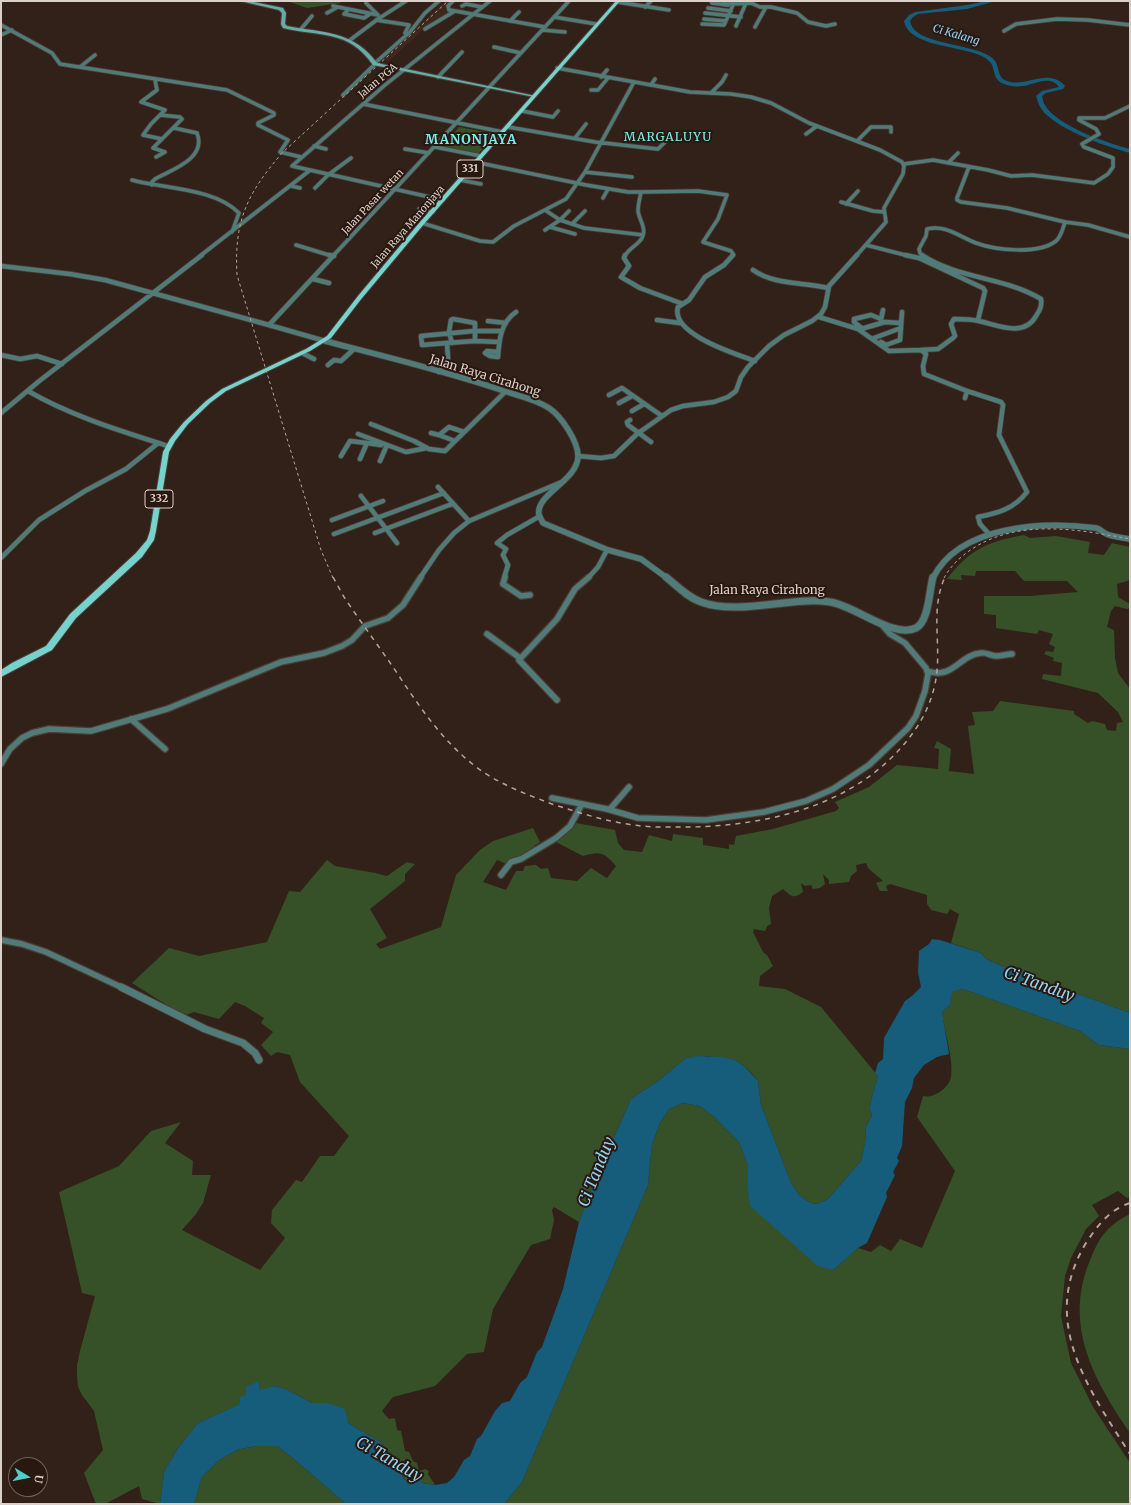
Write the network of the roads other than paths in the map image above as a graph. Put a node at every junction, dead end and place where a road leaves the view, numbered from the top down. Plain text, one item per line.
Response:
1 (242, 1) edge
2 (406, 1) edge
3 (439, 1) edge
4 (453, 1) edge
5 (490, 1) edge
6 (563, 1) edge
7 (651, 1) edge
8 (711, 1) edge
9 (723, 1) edge
10 (569, 2) edge
11 (617, 2) edge
12 (732, 3) edge
13 (746, 3) junction
14 (374, 5) dead end
15 (462, 6) dead end
16 (766, 6) junction
17 (645, 7) junction
18 (482, 8) junction
19 (708, 8) dead end
20 (349, 9) junction
21 (450, 10) junction
22 (669, 10) dead end
23 (455, 11) junction
24 (731, 11) junction
25 (519, 12) dead end
26 (327, 13) dead end
27 (443, 13) dead end
28 (705, 13) dead end
29 (370, 14) junction
30 (473, 14) junction
31 (729, 15) junction
32 (312, 16) dead end
33 (379, 16) junction
34 (554, 17) junction
35 (741, 17) junction
36 (704, 19) dead end
37 (376, 20) junction
38 (510, 21) junction
39 (726, 21) junction
40 (596, 24) junction
41 (702, 24) dead end
42 (834, 24) dead end
43 (1, 25) edge
44 (1130, 25) edge
45 (736, 26) dead end
46 (755, 27) dead end
47 (544, 28) junction
48 (301, 29) junction
49 (425, 29) dead end
50 (12, 30) junction
51 (1004, 31) dead end
52 (565, 32) dead end
53 (1, 35) edge
54 (402, 38) junction
55 (350, 40) junction
56 (494, 47) dead end
57 (462, 52) dead end
58 (521, 53) junction
59 (95, 55) dead end
60 (375, 63) junction
61 (80, 67) junction
62 (557, 68) junction
63 (402, 70) junction
64 (607, 70) dead end
65 (726, 75) dead end
66 (601, 76) junction
67 (438, 77) junction
68 (608, 78) junction
69 (655, 79) dead end
70 (155, 80) junction
71 (634, 82) junction
72 (651, 85) junction
73 (490, 87) junction
74 (591, 90) dead end
75 (710, 92) junction
76 (343, 95) dead end
77 (534, 96) junction
78 (363, 104) junction
79 (1130, 106) edge
80 (522, 111) junction
81 (558, 111) dead end
82 (160, 115) junction
83 (457, 123) junction
84 (586, 124) dead end
85 (817, 126) junction
86 (508, 127) junction
87 (174, 128) junction
88 (503, 132) junction
89 (891, 132) dead end
90 (806, 134) dead end
91 (575, 138) junction
92 (162, 140) junction
93 (858, 140) junction
94 (602, 142) junction
95 (665, 142) dead end
96 (314, 146) junction
97 (435, 147) junction
98 (326, 149) dead end
99 (405, 149) dead end
100 (429, 153) junction
101 (958, 153) dead end
102 (481, 156) junction
103 (156, 157) dead end
104 (301, 157) junction
105 (351, 158) dead end
106 (476, 162) junction
107 (948, 163) junction
108 (904, 164) junction
109 (969, 167) junction
110 (309, 171) junction
111 (585, 172) junction
112 (328, 175) junction
113 (632, 177) dead end
114 (132, 180) dead end
115 (460, 180) junction
116 (578, 183) junction
117 (481, 184) dead end
118 (152, 185) junction
119 (290, 186) junction
120 (300, 188) dead end
121 (315, 188) dead end
122 (608, 189) junction
123 (396, 190) junction
124 (858, 191) dead end
125 (641, 192) junction
126 (603, 198) dead end
127 (444, 200) junction
128 (841, 202) dead end
129 (846, 204) junction
130 (418, 209) dead end
131 (545, 210) junction
132 (569, 211) dead end
133 (585, 211) dead end
134 (433, 212) junction
135 (884, 212) junction
136 (560, 220) junction
137 (1065, 222) junction
138 (422, 223) junction
139 (572, 224) junction
140 (550, 227) junction
141 (545, 230) dead end
142 (232, 232) junction
143 (575, 234) dead end
144 (643, 235) junction
145 (1130, 236) edge
146 (866, 245) junction
147 (296, 246) dead end
148 (334, 256) junction
149 (924, 256) junction
150 (919, 258) junction
151 (1, 266) edge
152 (753, 270) dead end
153 (313, 279) junction
154 (329, 283) dead end
155 (828, 288) junction
156 (153, 293) junction
157 (683, 304) junction
158 (902, 312) dead end
159 (819, 317) junction
160 (881, 318) junction
161 (657, 320) dead end
162 (978, 320) junction
163 (488, 321) dead end
164 (499, 322) junction
165 (506, 323) junction
166 (680, 323) junction
167 (269, 325) junction
168 (901, 325) junction
169 (860, 329) junction
170 (474, 331) junction
171 (502, 331) junction
172 (449, 332) junction
173 (439, 334) junction
174 (874, 338) junction
175 (325, 341) junction
176 (475, 341) junction
177 (499, 342) junction
178 (447, 343) junction
179 (452, 343) junction
180 (441, 344) junction
181 (354, 349) junction
182 (921, 350) junction
183 (498, 352) dead end
184 (302, 353) junction
185 (1, 355) edge
186 (314, 359) dead end
187 (755, 361) junction
188 (62, 364) junction
189 (328, 365) dead end
190 (438, 372) junction
191 (28, 391) junction
192 (967, 391) junction
193 (505, 392) junction
194 (608, 395) dead end
195 (632, 396) junction
196 (966, 398) dead end
197 (619, 403) dead end
198 (644, 404) junction
199 (632, 410) dead end
200 (1, 413) edge
201 (662, 416) junction
202 (630, 420) dead end
203 (371, 424) dead end
204 (464, 432) junction
205 (431, 433) dead end
206 (639, 433) junction
207 (358, 434) dead end
208 (439, 435) junction
209 (456, 441) junction
210 (650, 442) dead end
211 (367, 443) junction
212 (157, 444) junction
213 (168, 446) junction
214 (387, 446) junction
215 (426, 448) junction
216 (341, 456) dead end
217 (578, 456) junction
218 (360, 459) dead end
219 (380, 461) dead end
220 (565, 480) junction
221 (438, 487) dead end
222 (444, 494) junction
223 (361, 496) dead end
224 (383, 501) dead end
225 (452, 504) junction
226 (369, 506) junction
227 (540, 516) junction
228 (378, 518) junction
229 (332, 520) dead end
230 (468, 521) junction
231 (386, 529) junction
232 (375, 533) dead end
233 (334, 534) dead end
234 (990, 534) junction
235 (1130, 539) edge
236 (397, 543) dead end
237 (607, 550) junction
238 (1, 558) edge
239 (530, 595) dead end
240 (883, 626) junction
241 (487, 634) dead end
242 (1012, 654) dead end
243 (520, 658) junction
244 (927, 671) junction
245 (1, 674) edge
246 (557, 700) dead end
247 (131, 719) junction
248 (165, 750) dead end
249 (1, 764) edge
250 (629, 787) dead end
251 (552, 798) dead end
252 (582, 804) junction
253 (610, 809) junction
254 (501, 876) dead end
255 (1, 940) edge
256 (259, 1060) dead end

1 - 48 main road
2 - 33 street
3 - 54 street
4 - 21 street
5 - 18 street, Jalan PGA
6 - 10 street
7 - 17 street
8 - 12 street
9 - 12 street
10 - 34 street, Jalan Pasar wetan
11 - 17 street
11 - 40 main road, Jalan Raya Manonjaya / 331
12 - 13 street
12 - 24 street
13 - 16 street
13 - 35 street
14 - 33 street
15 - 18 street
16 - 42 street
16 - 46 street
17 - 22 street
18 - 30 street, Jalan PGA
19 - 24 street
20 - 26 street
20 - 29 street
20 - 29 street
21 - 23 street
21 - 27 street
23 - 30 street
23 - 49 street
24 - 31 street
25 - 38 street
28 - 31 street
29 - 33 street
30 - 38 street
30 - 63 street, Jalan PGA
31 - 35 street
31 - 39 street
32 - 48 street
33 - 37 street
34 - 40 street
34 - 47 street, Jalan Pasar wetan
35 - 45 street
36 - 39 street
37 - 54 street
37 - 55 street
38 - 47 street
39 - 41 street
40 - 62 main road, Jalan Raya Manonjaya / 331
43 - 50 street
44 - 51 street
47 - 52 street
47 - 58 street, Jalan Pasar wetan
48 - 55 main road
50 - 53 street
50 - 61 street
54 - 60 street
55 - 60 main road
56 - 58 street
57 - 67 street
58 - 73 street, Jalan Pasar wetan
59 - 61 street
60 - 63 main road
60 - 76 street
61 - 70 street
62 - 66 street
62 - 77 main road, Jalan Raya Manonjaya / 331
63 - 67 main road
63 - 78 street, Jalan PGA
64 - 66 street
65 - 75 street
66 - 68 street
67 - 73 main road
68 - 71 street
68 - 74 street
69 - 72 street
70 - 82 street
70 - 104 street
71 - 72 street
71 - 94 street
72 - 75 street
73 - 77 main road
73 - 83 street, Jalan Pasar wetan
75 - 85 street
77 - 80 main road, Jalan Raya Manonjaya / 331
78 - 83 street
78 - 96 street, Jalan PGA
79 - 109 street
80 - 81 street
80 - 86 main road, Jalan Raya Manonjaya / 331
82 - 87 street
82 - 92 street
83 - 88 street
83 - 97 street, Jalan Pasar wetan
84 - 91 street
85 - 90 street
85 - 93 street
86 - 88 main road, Jalan Raya Manonjaya / 331
86 - 91 street
87 - 92 street
87 - 118 street
88 - 102 main road, Jalan Raya Manonjaya / 331
89 - 93 street
91 - 94 street
92 - 103 street
93 - 108 street
94 - 95 street
94 - 111 street
96 - 98 street
96 - 104 street, Jalan PGA
97 - 100 street, Jalan Pasar wetan
97 - 102 street
99 - 100 street
100 - 123 street, Jalan Pasar wetan
101 - 107 street
102 - 106 main road, Jalan Raya Manonjaya / 331
104 - 110 street
105 - 112 street
106 - 115 main road, Jalan Raya Manonjaya / 331
106 - 116 street
107 - 108 street
107 - 109 street
108 - 135 street
109 - 137 street
110 - 112 street
110 - 119 street
111 - 113 street
111 - 116 street
112 - 121 street
112 - 123 street
114 - 118 street
115 - 117 street
115 - 127 main road, Jalan Raya Manonjaya / 331
116 - 122 street
116 - 131 street
118 - 142 street
119 - 120 street
119 - 142 street
122 - 125 street
122 - 126 street
123 - 127 street
123 - 148 street, Jalan Pasar wetan
124 - 129 street
125 - 144 street
125 - 157 street
127 - 134 main road, Jalan Raya Manonjaya / 331
128 - 129 street
129 - 135 street
130 - 134 street
131 - 136 street
131 - 138 street
132 - 136 street
133 - 139 street
134 - 138 main road, Jalan Raya Manonjaya / 331
135 - 146 street
136 - 139 street
136 - 140 street
137 - 145 street
137 - 149 street
138 - 175 main road, Jalan Raya Manonjaya / 331
139 - 144 street
140 - 141 street
140 - 143 street
142 - 156 street
144 - 157 street
146 - 150 street
146 - 155 street
147 - 148 street
148 - 153 street, Jalan Pasar wetan
149 - 150 street
149 - 162 street
150 - 162 street
151 - 156 street
152 - 155 street
153 - 154 street
153 - 167 street, Jalan Pasar wetan
155 - 159 street
156 - 167 street
156 - 188 street
157 - 166 street
158 - 168 street
159 - 169 street
159 - 187 street
160 - 168 street
160 - 169 street
160 - 169 street
161 - 166 street
162 - 182 street
163 - 164 street
164 - 165 street
164 - 165 street
165 - 171 street
166 - 187 street
167 - 175 street
168 - 174 street
168 - 174 street
169 - 174 street
169 - 182 street
170 - 171 street
170 - 172 street
170 - 172 street
170 - 176 street
171 - 177 street
172 - 173 street
172 - 179 street
173 - 180 street
173 - 180 street
175 - 181 street, Jalan Raya Cirahong
175 - 184 main road, 332
176 - 177 street
176 - 179 street
177 - 183 street
178 - 179 street
178 - 180 street
178 - 190 street
181 - 189 street
181 - 190 street, Jalan Raya Cirahong
182 - 192 street
184 - 186 street
184 - 213 main road, 332
185 - 188 street
187 - 201 street
188 - 191 street
190 - 193 street, Jalan Raya Cirahong
191 - 200 street
191 - 212 street
192 - 196 street
192 - 234 street
193 - 204 street
193 - 217 street, Jalan Raya Cirahong
194 - 195 street
195 - 197 street
195 - 198 street
198 - 199 street
198 - 201 street
201 - 206 street
202 - 206 street
203 - 215 street
204 - 208 street
204 - 209 street
205 - 208 street
206 - 210 street
206 - 217 street
207 - 214 street
208 - 209 street
209 - 215 street
211 - 214 street
211 - 216 street
211 - 218 street
212 - 213 street
212 - 238 street
213 - 245 main road, 332
214 - 215 street
214 - 219 street
217 - 220 street
220 - 227 street
220 - 230 street
221 - 222 street
222 - 225 street
222 - 228 street
223 - 226 street
224 - 226 street
225 - 230 street
225 - 231 street
226 - 228 street
226 - 229 street
227 - 237 street, Jalan Raya Cirahong
227 - 239 street
228 - 231 street
228 - 233 street
230 - 247 street
231 - 232 street
231 - 236 street
234 - 235 street, Jalan Raya Cirahong
234 - 240 street, Jalan Raya Cirahong
237 - 240 street, Jalan Raya Cirahong
237 - 243 street
240 - 244 street
241 - 243 street
242 - 244 street
243 - 246 street
244 - 253 street
247 - 248 street
247 - 249 street
250 - 253 street
251 - 252 street
252 - 253 street
252 - 254 street
255 - 256 street

